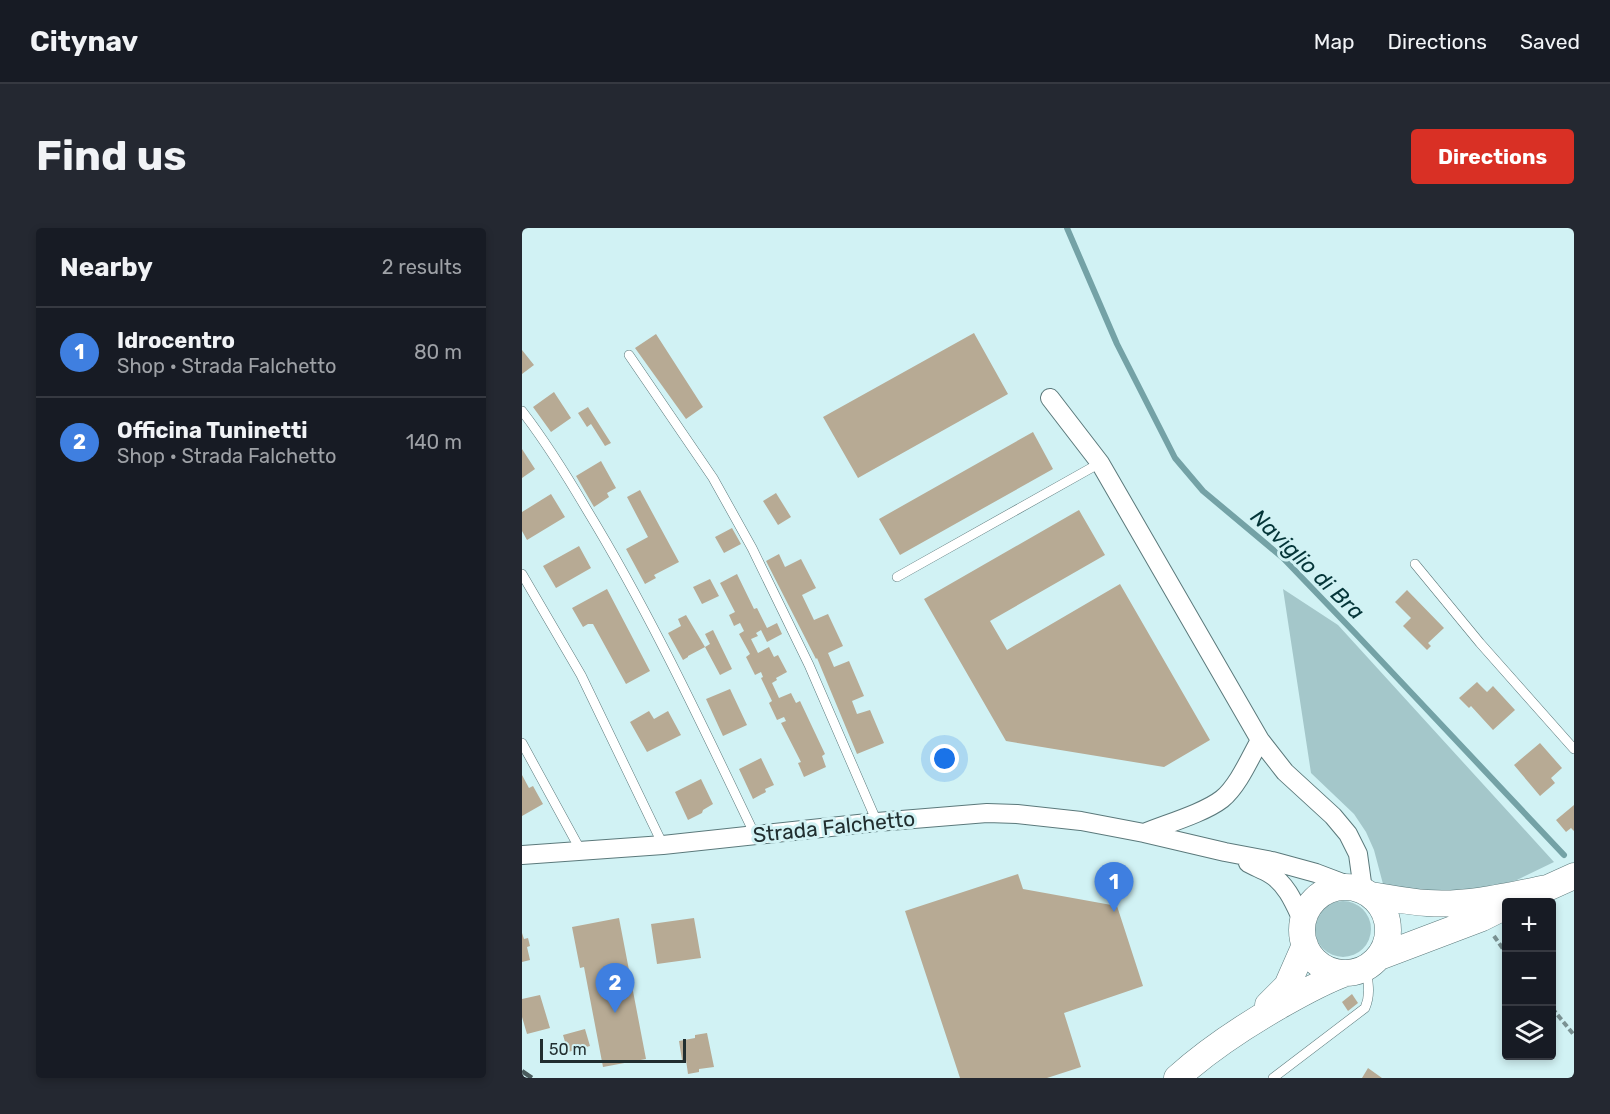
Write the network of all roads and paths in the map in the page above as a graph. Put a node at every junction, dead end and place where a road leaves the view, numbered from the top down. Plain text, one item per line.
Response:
1 (629, 355) dead end
2 (1050, 398) dead end
3 (522, 411) edge
4 (1100, 463) junction
5 (1415, 564) dead end
6 (522, 574) edge
7 (897, 577) dead end
8 (1260, 740) junction
9 (522, 743) edge
10 (1574, 749) edge
11 (877, 822) junction
12 (1144, 833) junction
13 (754, 835) junction
14 (663, 845) junction
15 (581, 851) junction
16 (1225, 852) junction
17 (522, 855) edge
18 (1574, 876) edge
19 (1547, 888) junction
20 (1362, 891) junction
21 (1526, 898) edge
22 (1502, 908) edge
23 (1304, 933) junction
24 (1364, 966) junction
25 (1556, 1014) edge
26 (1248, 1024) junction
27 (1574, 1035) edge
28 (1177, 1078) edge
29 (1273, 1078) edge

1 - 11 lane
2 - 4 street
3 - 13 lane
4 - 7 lane
4 - 8 street
5 - 10 lane
6 - 14 lane
8 - 12 street
8 - 20 street
9 - 15 lane
11 - 12 street, Strada Falchetto
11 - 13 street, Strada Falchetto
12 - 16 street, Strada Falchetto
13 - 14 street, Strada Falchetto
14 - 15 street, Strada Falchetto
15 - 17 street, Strada Falchetto
16 - 20 street, Strada Falchetto
16 - 23 street, Strada Falchetto
18 - 19 street, Strada Falchetto
19 - 20 street, Strada Falchetto
19 - 21 street, Strada Falchetto
20 - 23 street
20 - 24 street
22 - 24 street
23 - 24 street
23 - 26 street
24 - 26 street
24 - 29 lane
25 - 27 path
26 - 28 street

